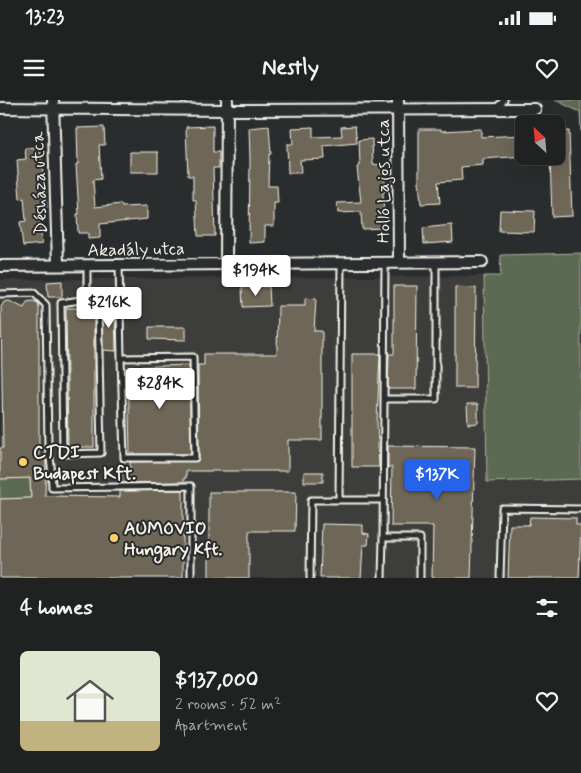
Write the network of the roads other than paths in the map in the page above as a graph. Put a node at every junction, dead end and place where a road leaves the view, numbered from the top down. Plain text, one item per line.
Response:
1 (504, 100) edge
2 (53, 104) edge
3 (227, 105) edge
4 (398, 105) edge
5 (0, 108) edge
6 (494, 109) junction
7 (534, 109) dead end
8 (385, 262) junction
9 (400, 262) junction
10 (436, 262) junction
11 (482, 262) dead end
12 (341, 263) junction
13 (226, 264) junction
14 (87, 265) junction
15 (119, 265) junction
16 (0, 266) edge
17 (58, 266) junction
18 (0, 294) edge
19 (87, 299) junction
20 (121, 358) junction
21 (385, 399) junction
22 (338, 499) junction
23 (383, 500) junction
24 (581, 509) edge
25 (383, 538) junction
26 (191, 578) edge
27 (310, 578) edge
28 (382, 578) edge
29 (420, 578) edge
30 (500, 578) edge

1 - 6 lane
2 - 3 street
2 - 5 street
2 - 17 street, Désháza utca
3 - 4 street
3 - 13 street
4 - 6 street
4 - 9 street, Holló Lajos utca
6 - 7 street
8 - 9 street, Akadály utca
8 - 12 street, Akadály utca
8 - 21 lane
9 - 10 street, Akadály utca
10 - 11 street, Akadály utca
10 - 21 lane
12 - 13 street, Akadály utca
12 - 22 lane
13 - 15 street, Akadály utca
14 - 15 street, Akadály utca
14 - 17 street, Akadály utca
14 - 19 lane
15 - 20 lane
16 - 17 street, Akadály utca
18 - 26 lane
19 - 19 lane
20 - 20 lane
21 - 23 lane
22 - 23 lane
22 - 27 lane
23 - 25 lane
24 - 30 lane
25 - 28 lane
25 - 29 lane

